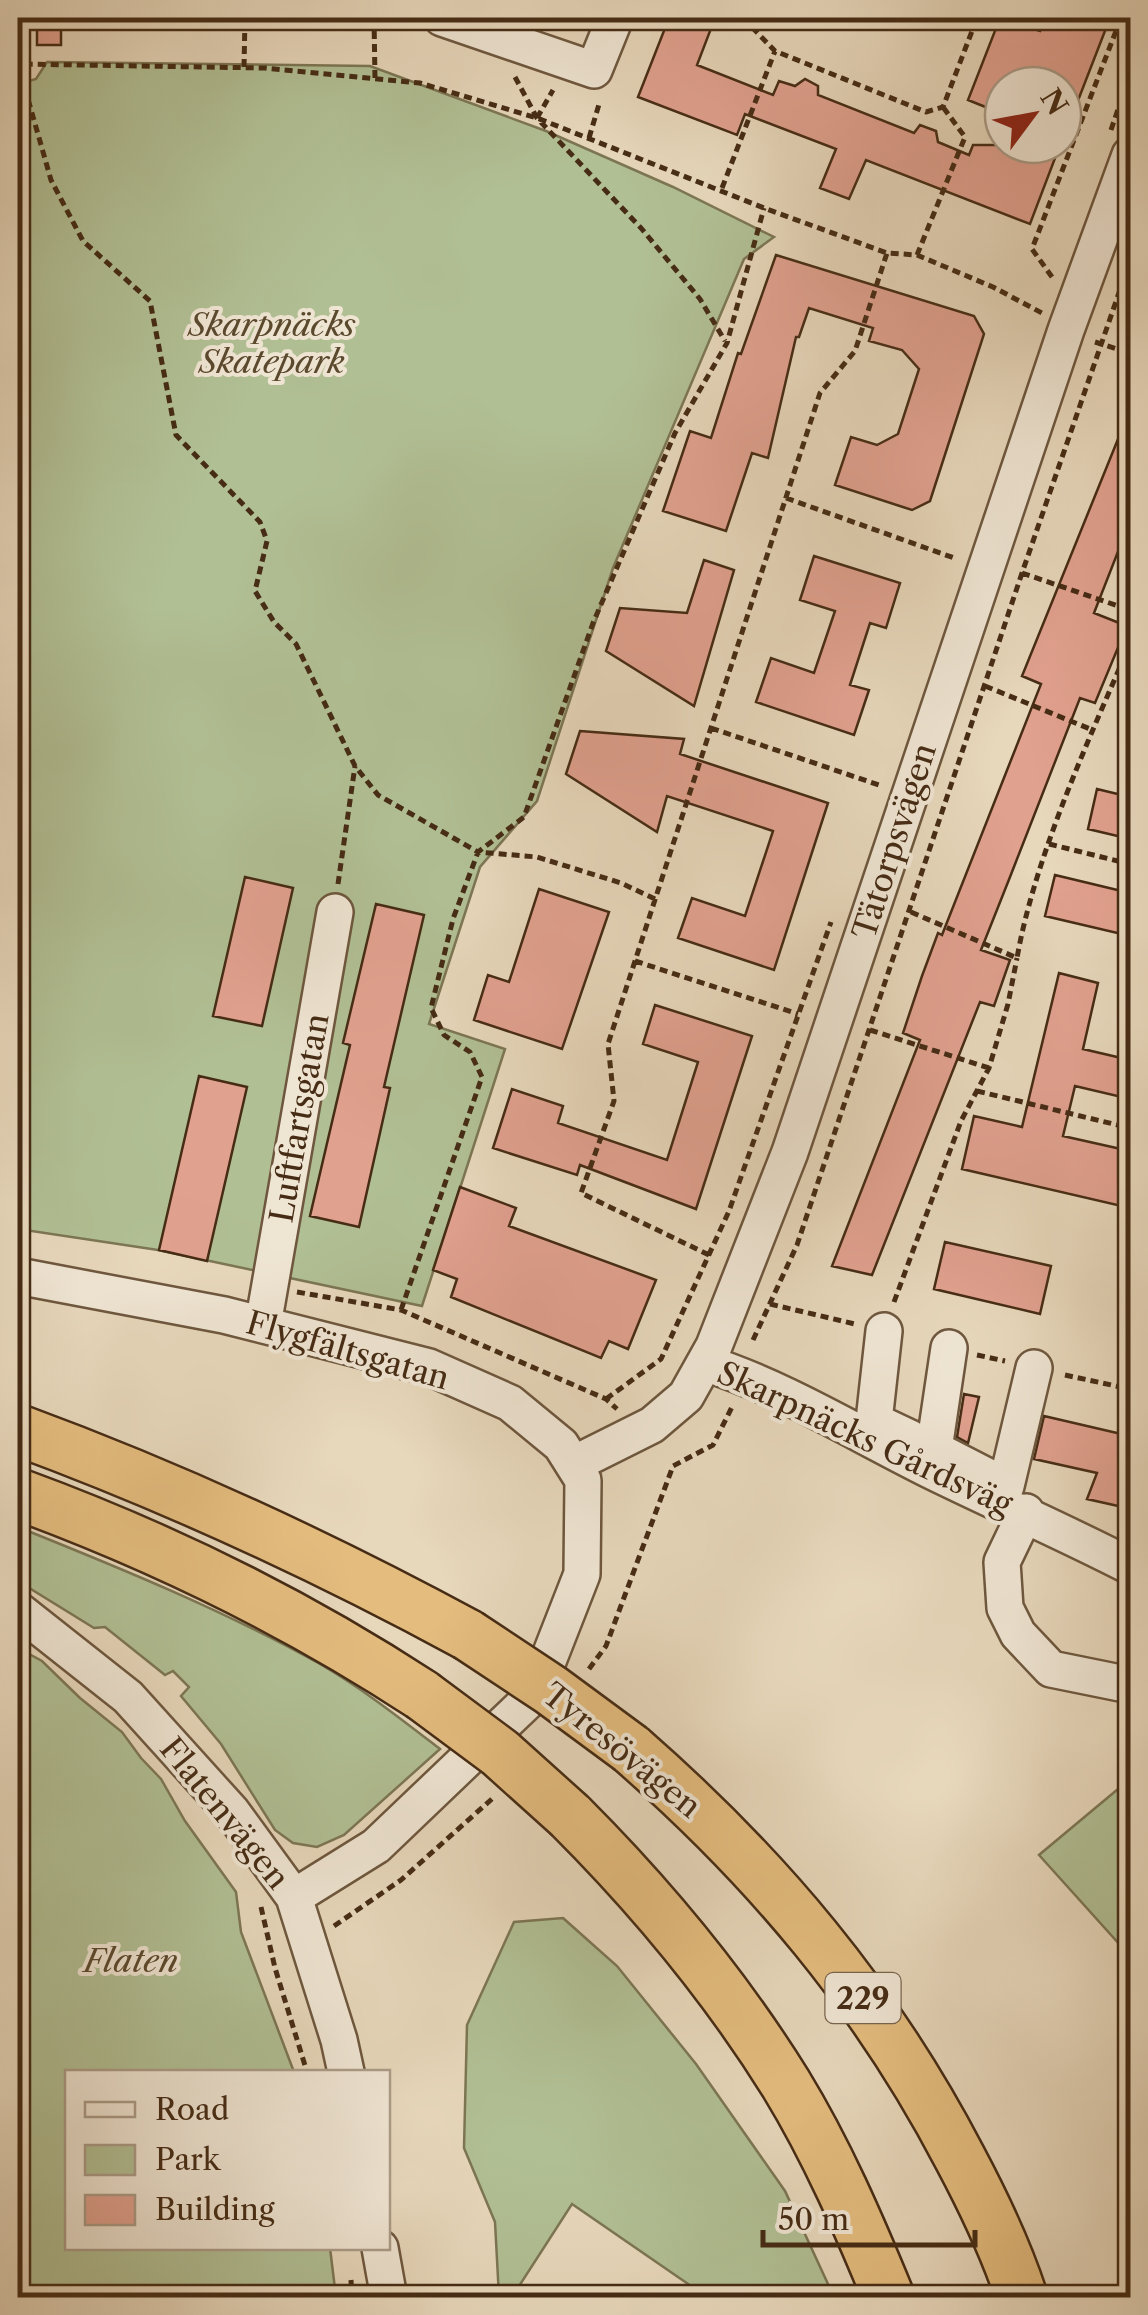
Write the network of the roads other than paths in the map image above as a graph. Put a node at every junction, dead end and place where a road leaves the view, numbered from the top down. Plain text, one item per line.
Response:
1 (442, 18) edge
2 (614, 18) edge
3 (1118, 150) edge
4 (334, 912) road end
5 (18, 1276) edge
6 (263, 1324) junction
7 (884, 1331) road end
8 (949, 1348) dead end
9 (704, 1363) junction
10 (1034, 1368) dead end
11 (18, 1430) edge
12 (934, 1449) junction
13 (574, 1464) junction
14 (18, 1494) edge
15 (1026, 1512) junction
16 (1130, 1566) edge
17 (18, 1610) edge
18 (1130, 1685) edge
19 (294, 1897) junction
20 (346, 2070) edge
21 (380, 2250) edge
22 (389, 2298) edge
23 (889, 2298) edge
24 (1022, 2298) edge

1 - 2 street
3 - 9 street, Tätorpsvägen
4 - 6 street, Luftfartsgatan
5 - 6 street, Flygfältsgatan
6 - 13 street, Flygfältsgatan
7 - 12 street
8 - 12 street
9 - 13 street, Tätorpsvägen
9 - 15 street, Skarpnäcks Gårdsväg
10 - 12 street
11 - 24 highway, Tyresövägen / 229, bridge
13 - 19 street
14 - 23 highway, bridge
15 - 16 street, Skarpnäcks Gårdsväg
15 - 18 street, Skarpnäcks Gårdsväg
17 - 19 street, Flatenvägen
19 - 20 street, Flatenvägen
21 - 22 street

